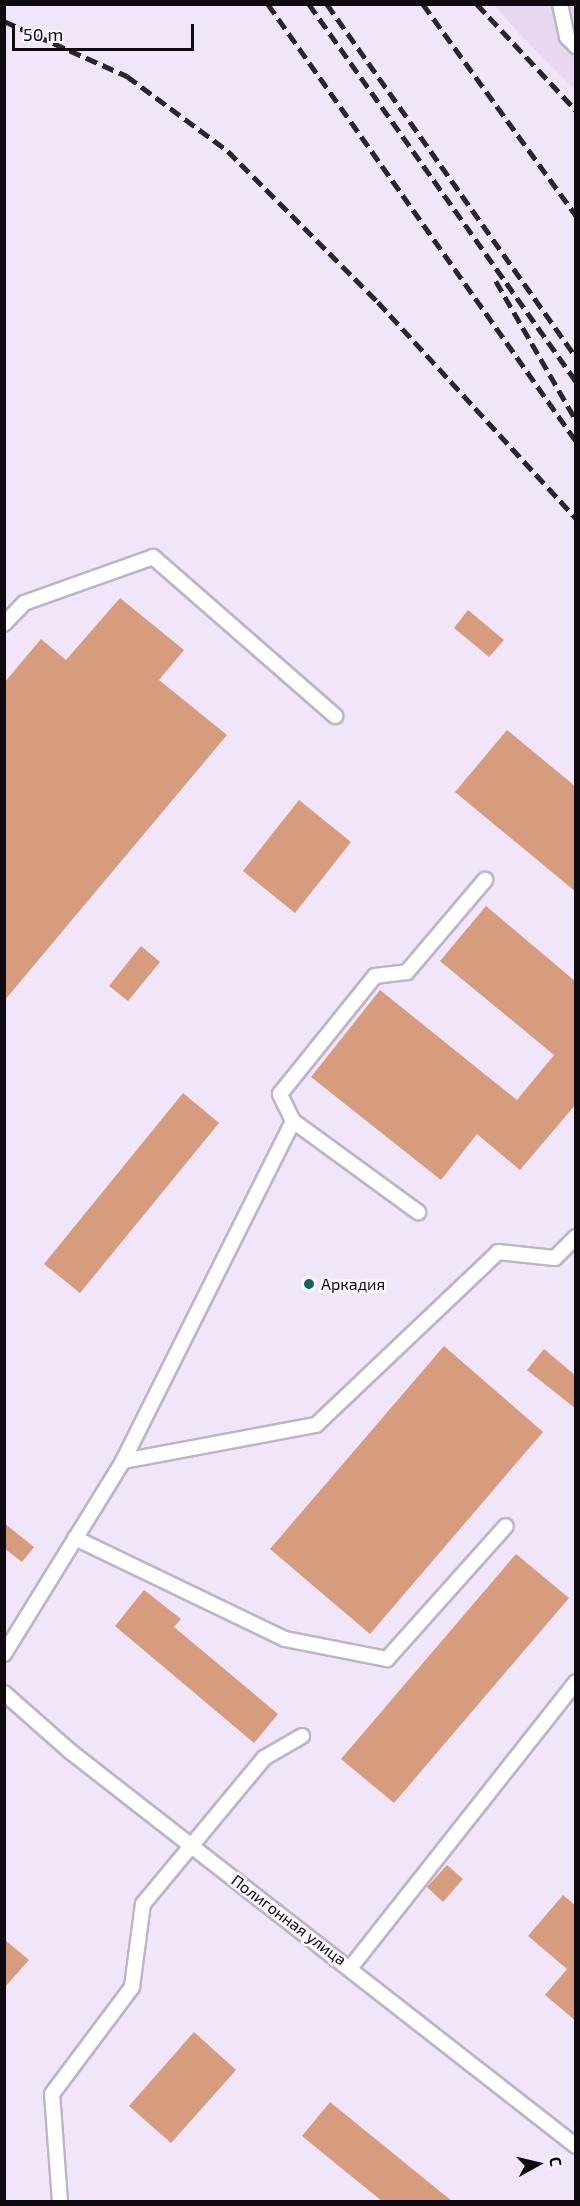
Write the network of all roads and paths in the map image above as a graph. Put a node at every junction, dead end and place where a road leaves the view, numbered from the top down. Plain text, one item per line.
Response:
1 (560, 4) edge
2 (576, 46) edge
3 (4, 624) edge
4 (335, 716) dead end
5 (485, 880) dead end
6 (293, 1121) junction
7 (418, 1212) dead end
8 (576, 1237) edge
9 (123, 1461) junction
10 (506, 1526) dead end
11 (75, 1538) junction
12 (4, 1654) edge
13 (576, 1682) edge
14 (4, 1693) edge
15 (302, 1736) dead end
16 (189, 1843) junction
17 (351, 1967) junction
18 (576, 2146) edge
19 (60, 2202) edge

1 - 2 lane
3 - 4 lane
5 - 6 lane
6 - 7 lane
6 - 9 lane
8 - 9 lane
9 - 11 lane
10 - 11 lane
11 - 12 lane
13 - 17 lane
14 - 16 lane, Полигонная улица
15 - 16 lane
16 - 17 lane, Полигонная улица
16 - 19 lane
17 - 18 lane, Полигонная улица

